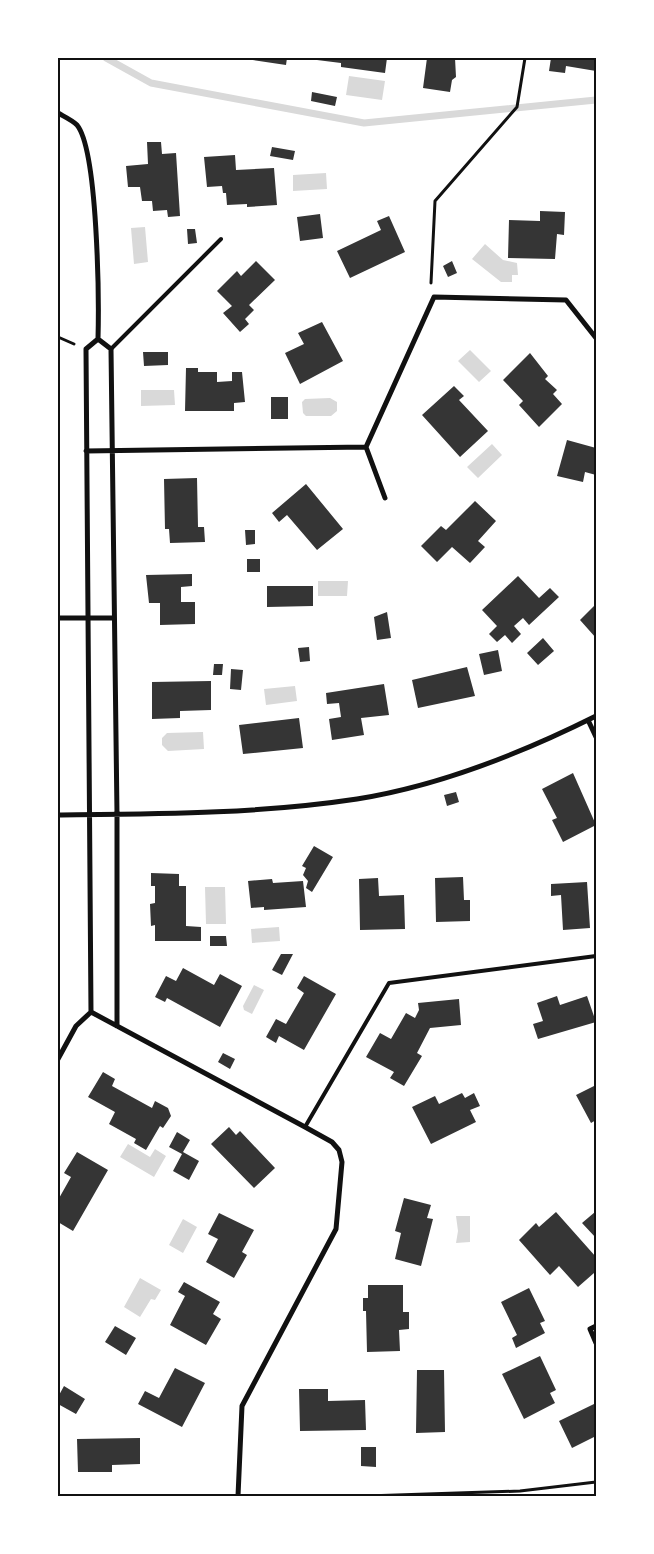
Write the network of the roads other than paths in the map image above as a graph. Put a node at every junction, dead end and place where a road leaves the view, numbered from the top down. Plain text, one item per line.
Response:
1 (58, 113) edge
2 (221, 239) dead end
3 (596, 338) edge
4 (98, 339) junction
5 (111, 349) junction
6 (366, 447) junction
7 (112, 450) junction
8 (86, 451) junction
9 (386, 498) dead end
10 (58, 618) edge
11 (88, 618) junction
12 (114, 618) junction
13 (596, 716) edge
14 (588, 720) junction
15 (596, 736) edge
16 (117, 814) junction
17 (58, 815) edge
18 (91, 815) junction
19 (596, 956) edge
20 (91, 1012) junction
21 (117, 1026) junction
22 (58, 1059) edge
23 (305, 1127) junction
24 (596, 1326) edge
25 (596, 1343) edge
26 (238, 1496) edge

1 - 4 street
2 - 5 lane
3 - 6 street
4 - 5 street
4 - 8 street
5 - 7 street
6 - 7 street
6 - 9 street
7 - 8 street
7 - 12 street
8 - 11 street
10 - 11 street
11 - 12 street
11 - 18 street
12 - 16 street
13 - 14 street
14 - 15 street
14 - 16 street
16 - 18 street
16 - 21 street
17 - 18 street
18 - 20 street
19 - 23 lane
20 - 21 street
20 - 22 street
21 - 23 street
23 - 26 street
24 - 25 street

